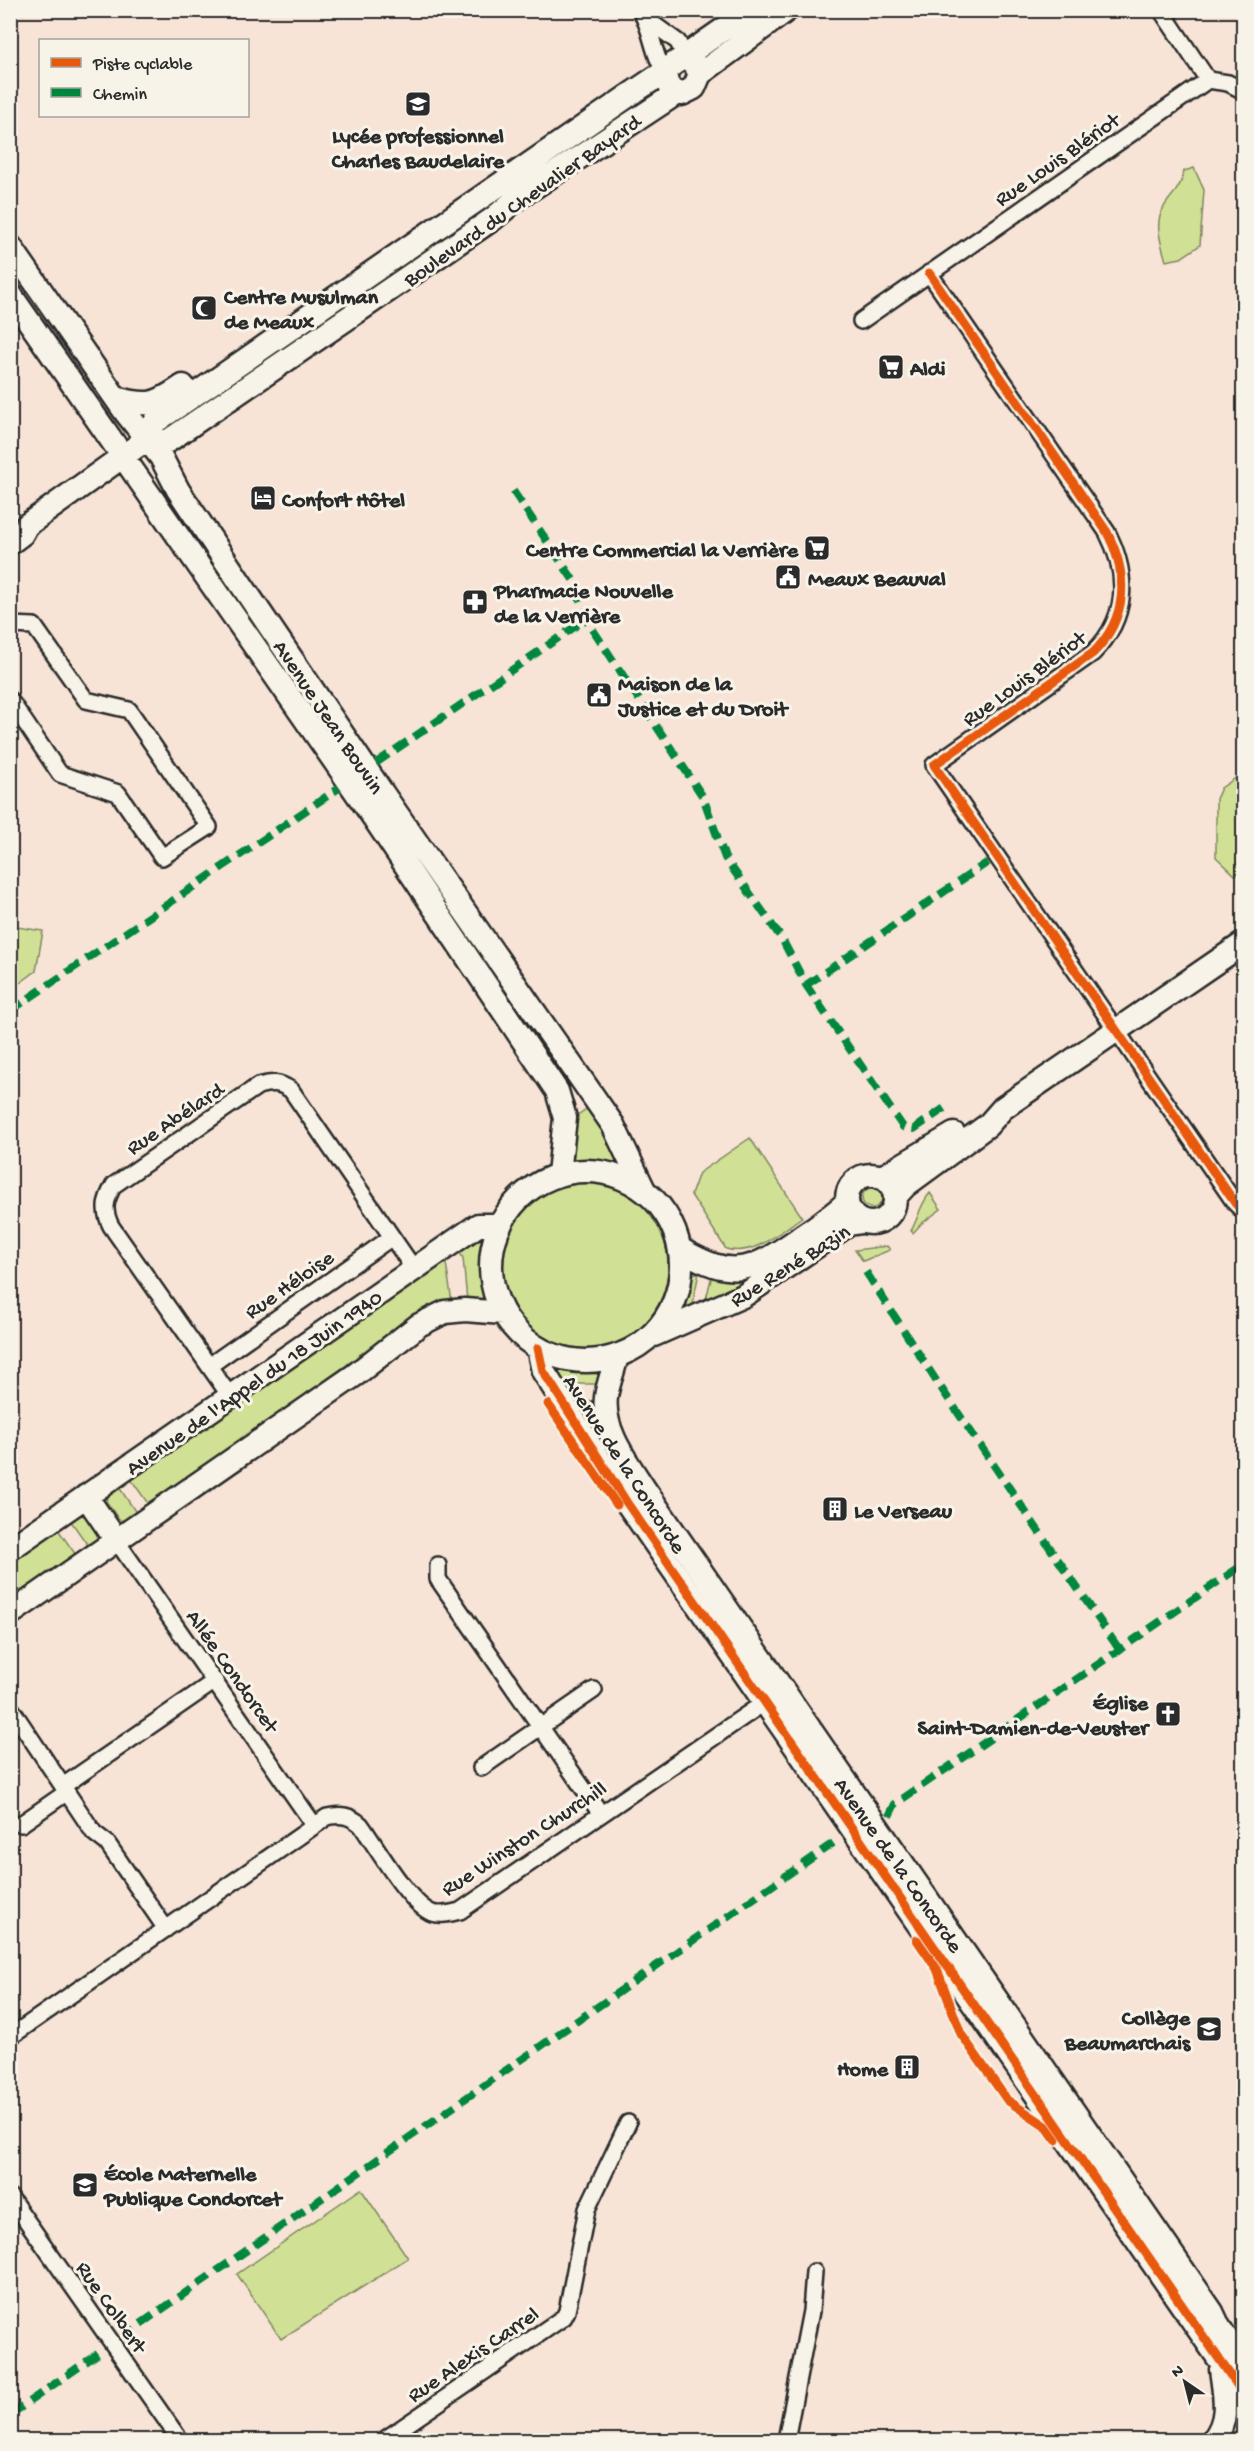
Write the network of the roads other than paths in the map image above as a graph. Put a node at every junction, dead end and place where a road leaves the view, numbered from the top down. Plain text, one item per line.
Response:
1 (751, 10) edge
2 (787, 10) edge
3 (1161, 10) edge
4 (642, 14) edge
5 (692, 65) junction
6 (1208, 80) junction
7 (670, 81) junction
8 (1244, 91) edge
9 (10, 246) edge
10 (929, 273) junction
11 (340, 294) junction
12 (14, 305) edge
13 (861, 321) dead end
14 (116, 398) junction
15 (147, 439) junction
16 (122, 457) junction
17 (10, 543) edge
18 (10, 625) edge
19 (10, 700) edge
20 (1244, 943) edge
21 (1115, 1031) junction
22 (1003, 1108) junction
23 (559, 1174) junction
24 (882, 1177) junction
25 (644, 1190) junction
26 (896, 1197) junction
27 (846, 1202) junction
28 (1244, 1212) edge
29 (862, 1222) junction
30 (499, 1225) junction
31 (392, 1237) junction
32 (680, 1249) junction
33 (414, 1269) junction
34 (503, 1312) junction
35 (650, 1337) junction
36 (538, 1348) junction
37 (617, 1356) junction
38 (209, 1366) junction
39 (230, 1396) junction
40 (87, 1496) junction
41 (116, 1540) junction
42 (10, 1549) edge
43 (438, 1565) dead end
44 (10, 1614) edge
45 (215, 1681) junction
46 (594, 1690) dead end
47 (783, 1690) junction
48 (764, 1702) junction
49 (10, 1707) edge
50 (540, 1726) junction
51 (481, 1768) dead end
52 (65, 1789) junction
53 (601, 1814) junction
54 (21, 1824) dead end
55 (314, 1825) junction
56 (166, 1929) junction
57 (10, 2037) edge
58 (628, 2123) dead end
59 (10, 2197) edge
60 (814, 2272) dead end
61 (1212, 2312) junction
62 (1244, 2330) edge
63 (1220, 2364) junction
64 (1244, 2365) edge
65 (1244, 2395) edge
66 (180, 2440) edge
67 (384, 2440) edge
68 (786, 2440) edge
69 (1213, 2440) edge

1 - 5 street
2 - 5 street
3 - 6 street
4 - 5 street
4 - 7 street
5 - 7 street
5 - 7 street
6 - 8 street
6 - 10 street, Rue Louis Blériot
7 - 11 street, Boulevard du Chevalier Bayard
7 - 15 street, Boulevard du Chevalier Bayard
9 - 14 street, Avenue Jean Bouvin
10 - 13 street, Rue Louis Blériot
10 - 21 street, Rue Louis Blériot
11 - 14 street, Boulevard du Chevalier Bayard
11 - 15 street, Boulevard du Chevalier Bayard
12 - 16 street, Avenue Jean Bouvin
14 - 15 street, Avenue Jean Bouvin
15 - 16 street
15 - 25 street, Avenue Jean Bouvin
16 - 17 street
16 - 23 street, Avenue Jean Bouvin
18 - 19 street
20 - 21 street
21 - 22 street
21 - 28 street
22 - 24 street
22 - 26 street
23 - 25 street
23 - 30 street
24 - 26 street
24 - 27 street
25 - 32 street
26 - 29 street
27 - 29 street
27 - 32 street, Rue René Bazin
29 - 35 street, Rue René Bazin
30 - 33 street, Avenue de l'Appel du 18 Juin 1940
30 - 34 street
31 - 33 street, Rue Abélard
31 - 38 street, Rue Héloise
31 - 38 street, Rue Abélard
32 - 35 street
33 - 39 street, Avenue de l'Appel du 18 Juin 1940
34 - 36 street
34 - 41 street
35 - 37 street
36 - 37 street
36 - 48 street, Avenue de la Concorde
37 - 47 street, Avenue de la Concorde
38 - 39 street, Rue Abélard
39 - 40 street, Avenue de l'Appel du 18 Juin 1940
40 - 41 street
40 - 42 street, Avenue de l'Appel du 18 Juin 1940
41 - 44 street
41 - 45 street, Allée Condorcet
43 - 50 street
45 - 52 street
45 - 55 street, Allée Condorcet
46 - 50 street
47 - 48 street, Rue Winston Churchill
47 - 61 street, Avenue de la Concorde
48 - 53 street, Rue Winston Churchill
48 - 63 street, Avenue de la Concorde
49 - 52 street
50 - 51 street
50 - 53 street
52 - 54 street
52 - 56 street
53 - 55 street, Rue Winston Churchill
55 - 56 street, Rue Winston Churchill
56 - 57 street, Rue Winston Churchill
58 - 67 street, Rue Alexis Carrel
59 - 66 street, Rue Colbert
60 - 68 street
61 - 62 street
61 - 64 street, Avenue de la Concorde
63 - 65 street, Avenue de la Concorde
63 - 69 street

